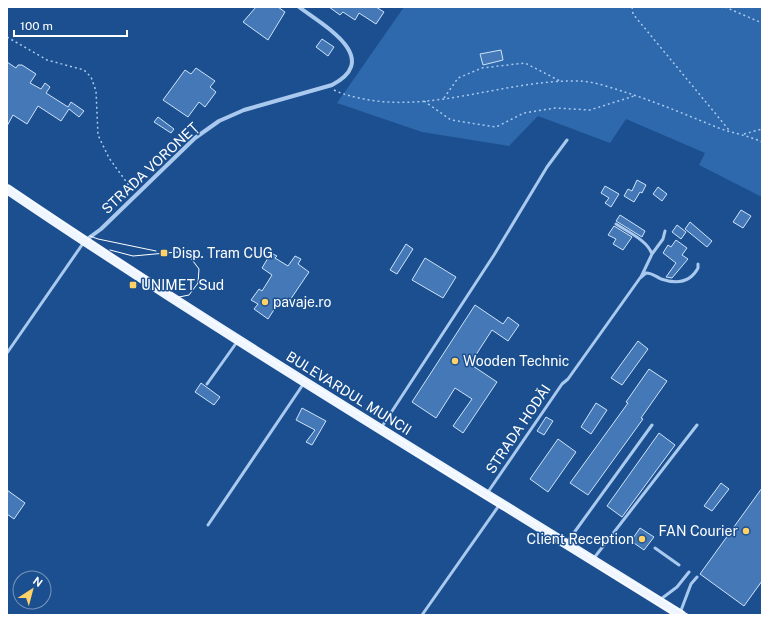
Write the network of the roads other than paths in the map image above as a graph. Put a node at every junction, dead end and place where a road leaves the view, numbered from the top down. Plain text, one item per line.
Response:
1 (299, 7) edge
2 (567, 140) dead end
3 (7, 188) edge
4 (616, 224) dead end
5 (665, 231) dead end
6 (85, 241) junction
7 (652, 254) junction
8 (698, 264) dead end
9 (640, 278) junction
10 (238, 340) junction
11 (7, 353) edge
12 (305, 382) junction
13 (207, 384) dead end
14 (652, 425) dead end
15 (697, 425) dead end
16 (380, 429) junction
17 (486, 496) junction
18 (500, 504) junction
19 (208, 524) dead end
20 (565, 544) junction
21 (655, 548) dead end
22 (592, 561) junction
23 (679, 565) dead end
24 (689, 572) dead end
25 (697, 577) dead end
26 (657, 600) junction
27 (422, 615) edge
28 (680, 615) edge

1 - 6 street, STRADA VORONEȚ
2 - 16 lane
3 - 6 main road, BULEVARDUL MUNCII
4 - 7 lane
5 - 7 lane, STRADA HODĂI
6 - 10 main road, BULEVARDUL MUNCII
6 - 11 lane
7 - 9 lane, STRADA HODĂI
8 - 9 lane
9 - 17 lane, STRADA HODĂI
10 - 12 main road, BULEVARDUL MUNCII
10 - 13 lane
12 - 16 main road, BULEVARDUL MUNCII
12 - 19 lane
14 - 20 lane
15 - 22 lane
16 - 17 main road, BULEVARDUL MUNCII
17 - 18 main road, BULEVARDUL MUNCII
18 - 20 main road, BULEVARDUL MUNCII
18 - 27 lane
20 - 22 main road, BULEVARDUL MUNCII
21 - 23 lane
22 - 26 main road, BULEVARDUL MUNCII
24 - 26 lane
25 - 28 lane
26 - 28 main road, BULEVARDUL MUNCII

